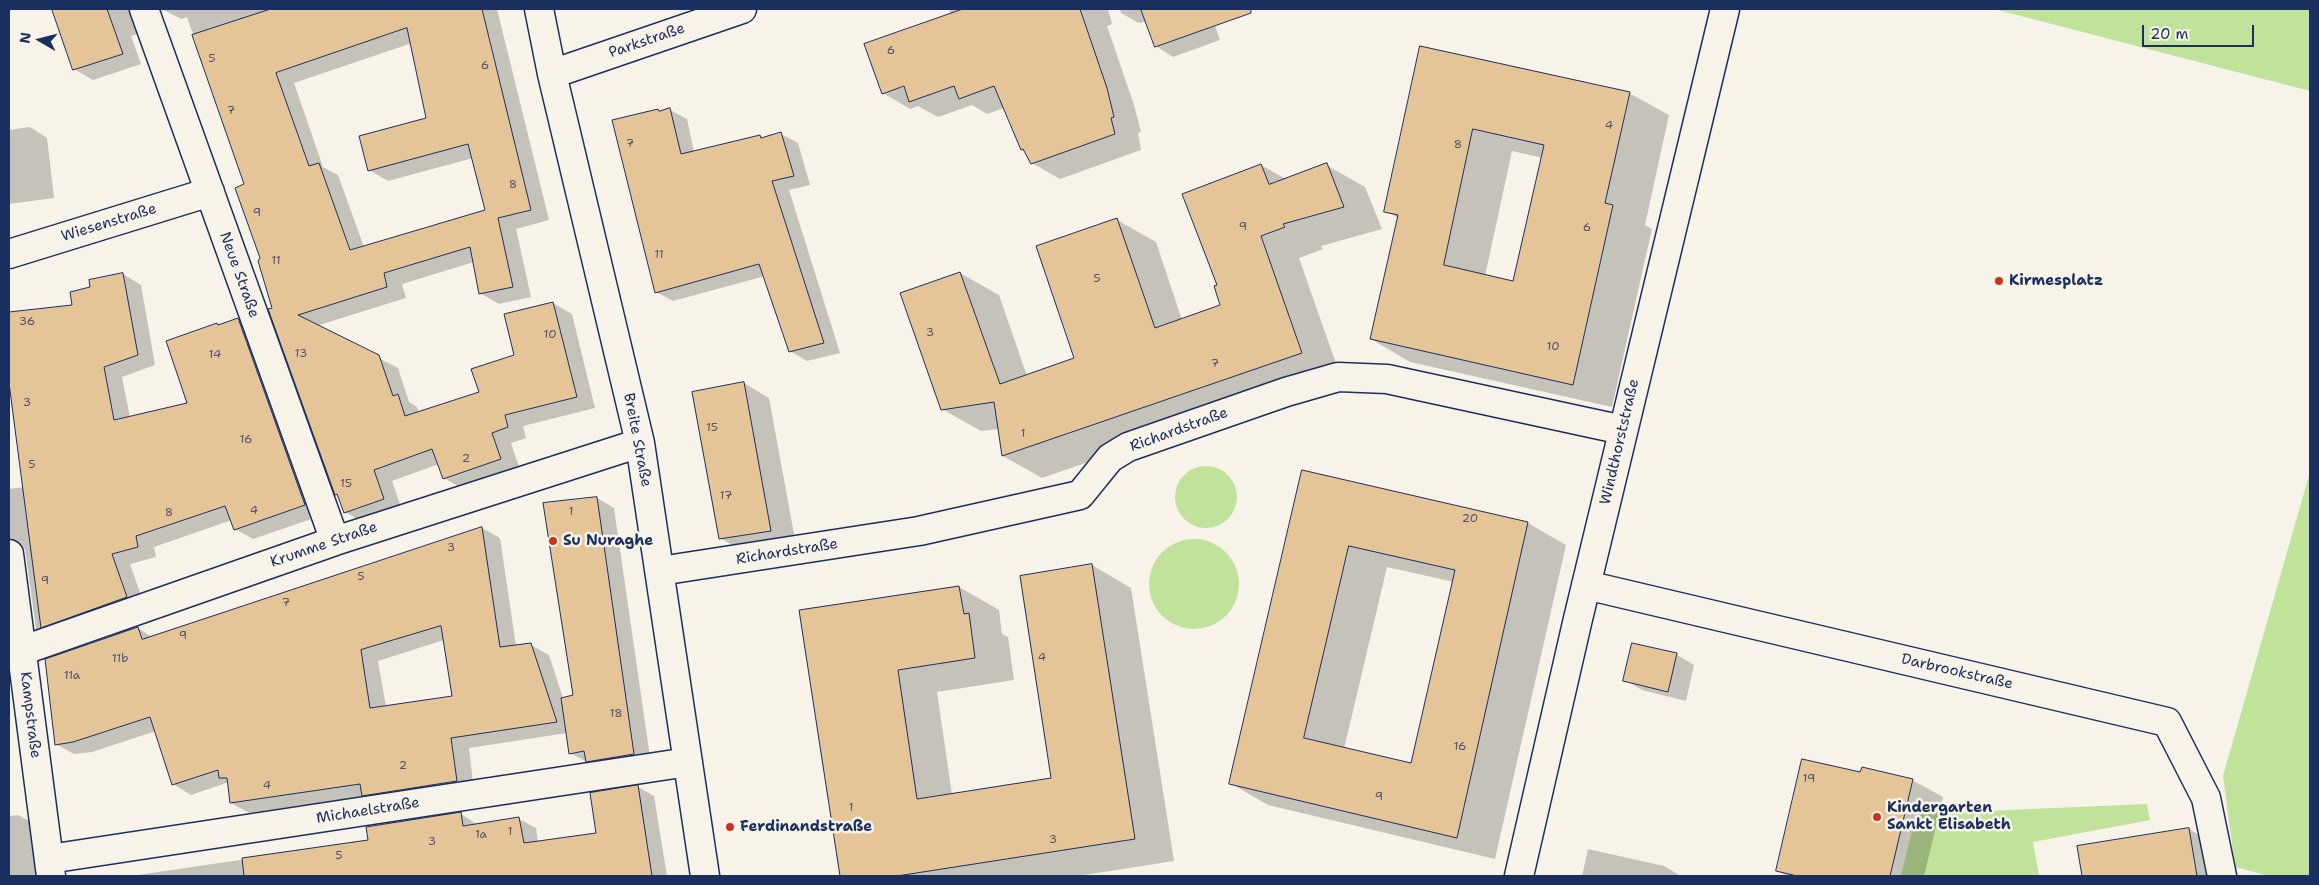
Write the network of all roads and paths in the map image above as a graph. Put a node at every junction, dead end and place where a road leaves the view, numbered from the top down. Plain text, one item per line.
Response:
1 (144, 9) edge
2 (539, 9) edge
3 (742, 9) edge
4 (1725, 9) edge
5 (552, 74) junction
6 (210, 192) junction
7 (9, 254) edge
8 (1623, 430) junction
9 (640, 443) junction
10 (335, 541) junction
11 (9, 554) edge
12 (660, 571) junction
13 (1586, 585) junction
14 (15, 652) edge
15 (688, 762) junction
16 (50, 868) edge
17 (705, 876) edge
18 (1519, 876) edge
19 (2222, 876) edge

1 - 6 street, Neue Straße
2 - 5 street, Breite Straße
3 - 5 street, Parkstraße
4 - 8 street, Windthorststraße
5 - 9 street, Breite Straße
6 - 7 street, Wiesenstraße
6 - 10 street, Neue Straße
8 - 12 street, Richardstraße
8 - 13 street, Windthorststraße
9 - 10 street, Krumme Straße
9 - 12 street, Breite Straße
10 - 14 street, Krumme Straße
11 - 14 street, Kampstraße
12 - 15 street, Breite Straße
13 - 18 street, Windthorststraße
13 - 19 street, Darbrookstraße
14 - 16 street, Kampstraße
15 - 16 street, Michaelstraße
15 - 17 street, Breite Straße

